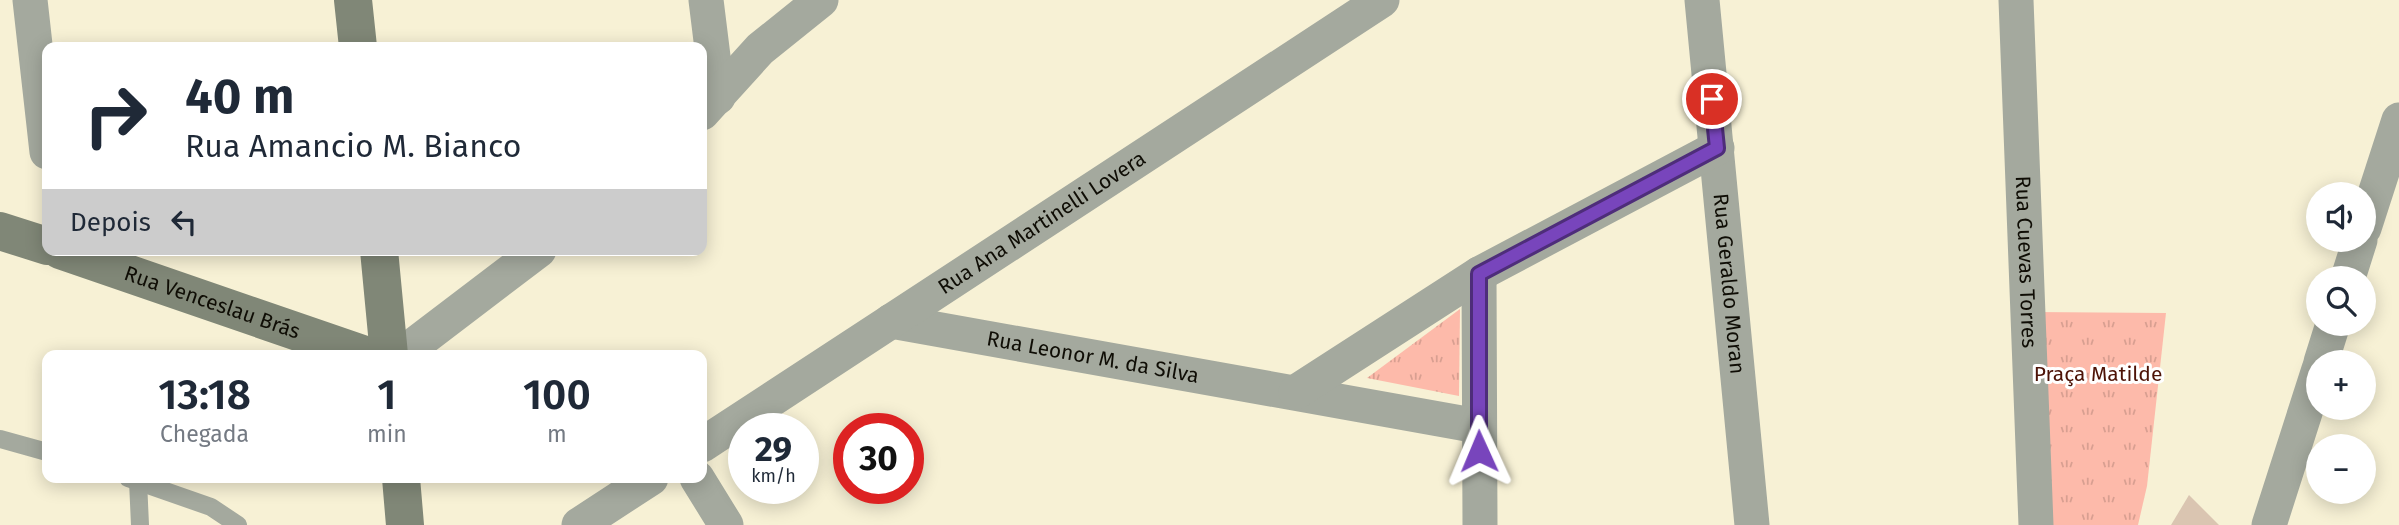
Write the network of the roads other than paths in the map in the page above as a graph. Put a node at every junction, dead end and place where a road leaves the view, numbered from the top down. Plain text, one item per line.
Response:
1 (30, 0) edge
2 (353, 0) edge
3 (706, 0) edge
4 (821, 0) edge
5 (1382, 0) edge
6 (1702, 0) edge
7 (2017, 0) edge
8 (357, 42) edge
9 (710, 105) edge
10 (42, 107) edge
11 (2399, 120) edge
12 (1717, 148) junction
13 (2376, 191) edge
14 (0, 231) edge
15 (42, 244) edge
16 (77, 256) edge
17 (380, 256) edge
18 (530, 256) edge
19 (1479, 274) junction
20 (891, 321) junction
21 (350, 350) edge
22 (389, 350) edge
23 (408, 350) edge
24 (1296, 392) junction
25 (2306, 410) edge
26 (1478, 426) junction
27 (0, 439) edge
28 (707, 442) edge
29 (42, 451) edge
30 (134, 483) edge
31 (144, 483) edge
32 (401, 483) edge
33 (643, 483) edge
34 (700, 483) edge
35 (140, 525) edge
36 (238, 525) edge
37 (405, 525) edge
38 (579, 525) edge
39 (726, 525) edge
40 (1480, 525) edge
41 (1752, 525) edge
42 (2036, 525) edge
43 (2269, 525) edge

1 - 10 street
2 - 8 street
3 - 9 street
4 - 9 street
5 - 20 street, Rua Ana Martinelli Lovera
6 - 12 street, Rua Geraldo Moran
7 - 42 street, Rua Cuevas Torres
11 - 13 street
12 - 19 street
12 - 41 street, Rua Geraldo Moran
14 - 15 street
16 - 21 street, Rua Venceslau Brás
17 - 22 street
18 - 23 street
19 - 24 street
19 - 26 street
20 - 24 street, Rua Leonor M. da Silva
20 - 28 street, Rua Ana Martinelli Lovera
24 - 26 street, Rua Leonor M. da Silva
25 - 43 street
26 - 40 street
27 - 29 lane
30 - 35 lane
31 - 36 lane
32 - 37 street
33 - 38 street
34 - 39 street

